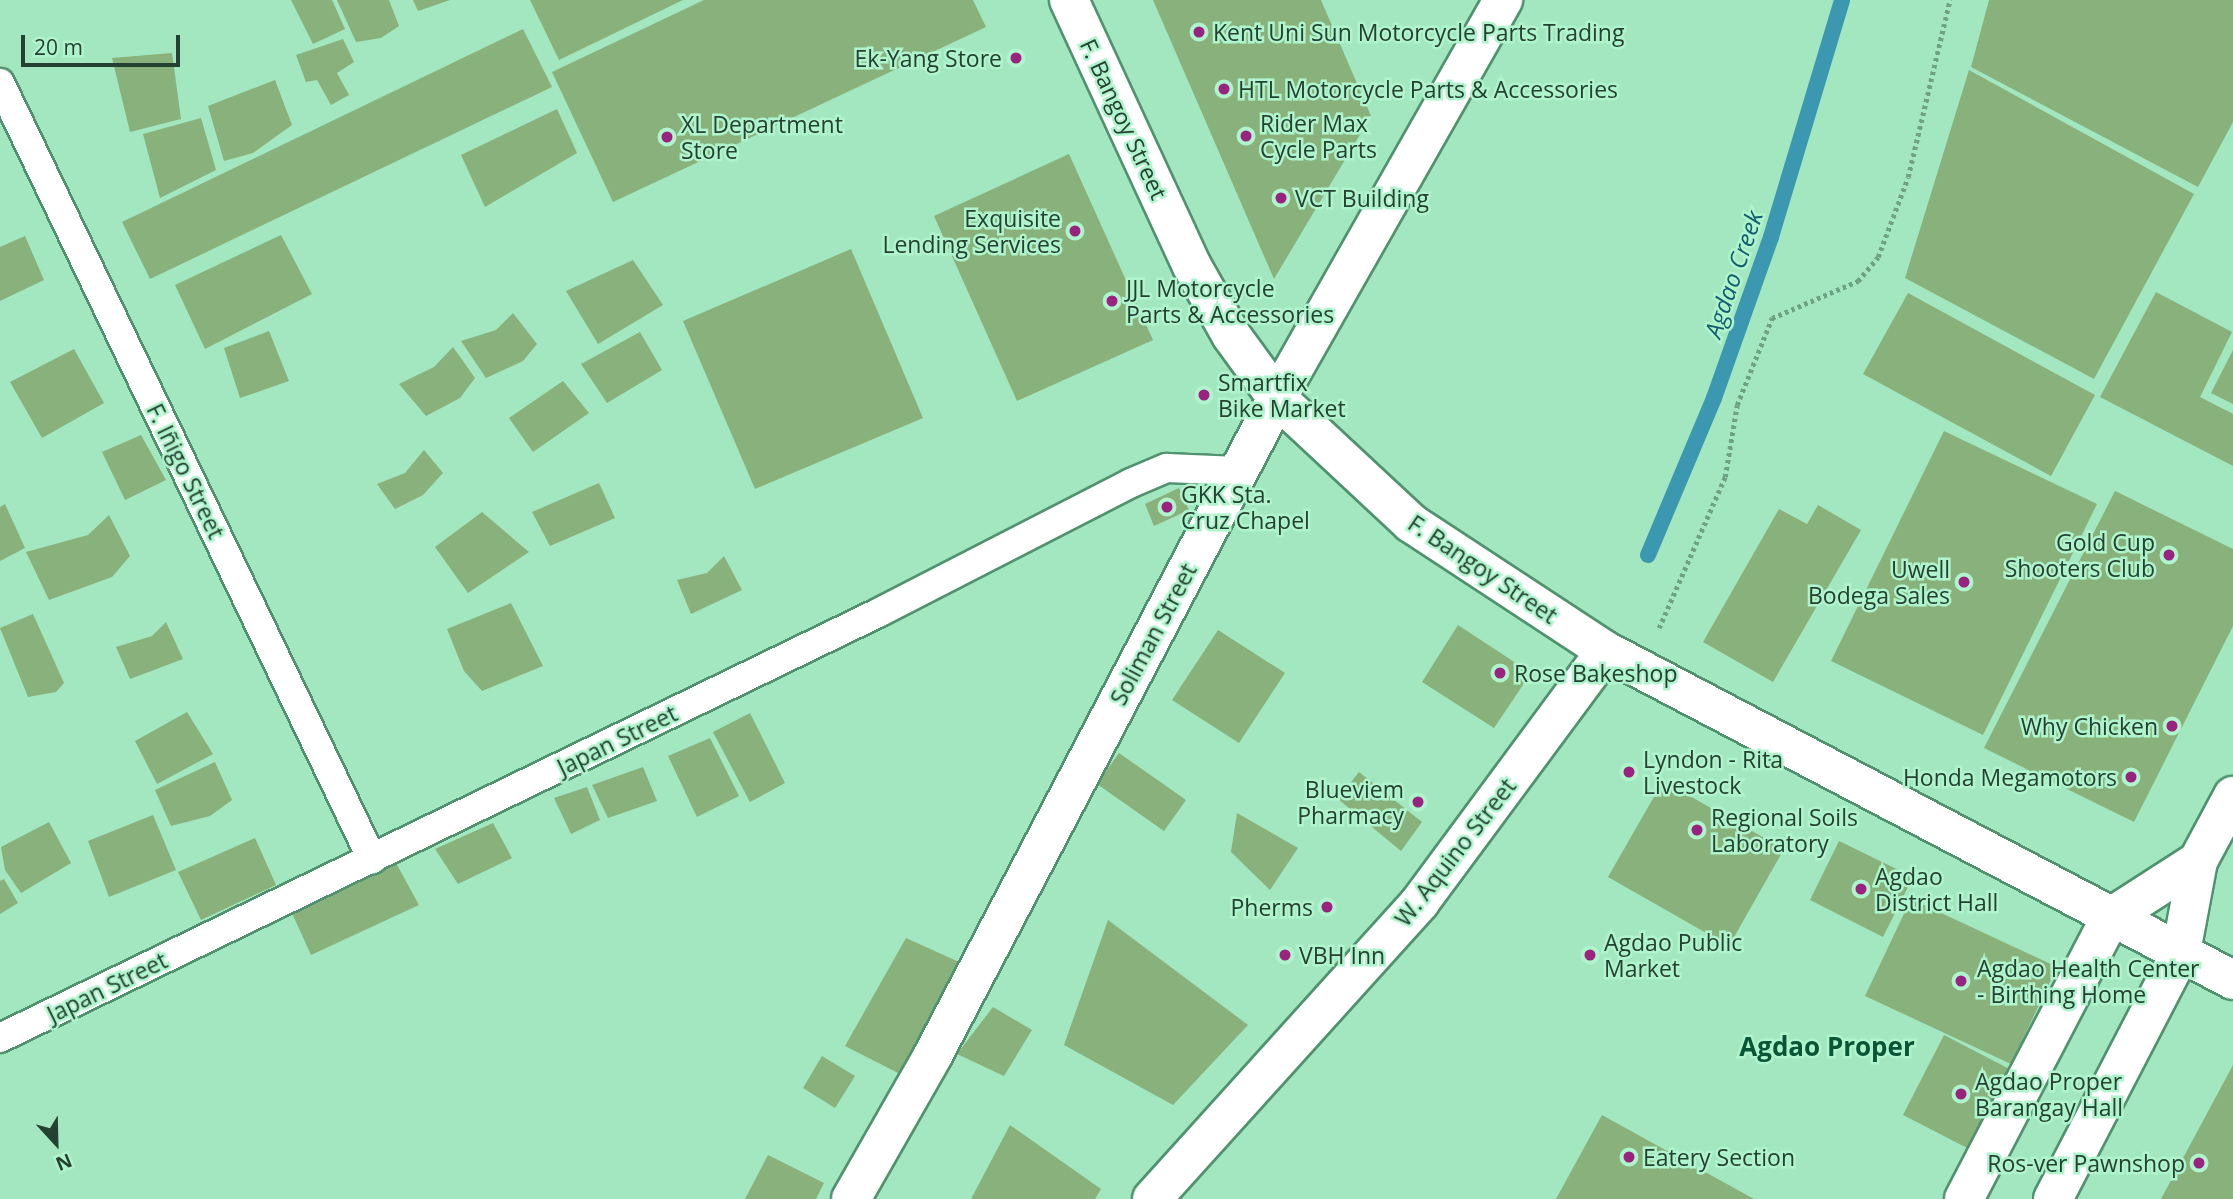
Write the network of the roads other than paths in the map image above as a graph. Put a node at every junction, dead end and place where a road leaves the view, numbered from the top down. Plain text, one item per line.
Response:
1 (1069, 0) edge
2 (1503, 0) edge
3 (0, 83) edge
4 (1277, 398) junction
5 (1238, 471) junction
6 (1606, 651) junction
7 (2233, 796) edge
8 (372, 859) junction
9 (2198, 861) junction
10 (2111, 917) junction
11 (2181, 952) junction
12 (2233, 980) edge
13 (0, 1038) edge
14 (850, 1199) edge
15 (1152, 1199) edge
16 (1964, 1199) edge
17 (2053, 1199) edge

1 - 4 street, F. Bangoy Street
2 - 4 street, Soliman Street
3 - 8 lane, F. Iñigo Street
4 - 5 street, Soliman Street
4 - 6 street, F. Bangoy Street
5 - 8 lane, Japan Street
5 - 14 street, Soliman Street
6 - 10 street, F. Bangoy Street
6 - 15 street, W. Aquino Street
7 - 9 street
8 - 13 lane, Japan Street
9 - 10 street
9 - 11 street
10 - 11 street, F. Bangoy Street
10 - 16 street
11 - 12 street, F. Bangoy Street
11 - 17 street

